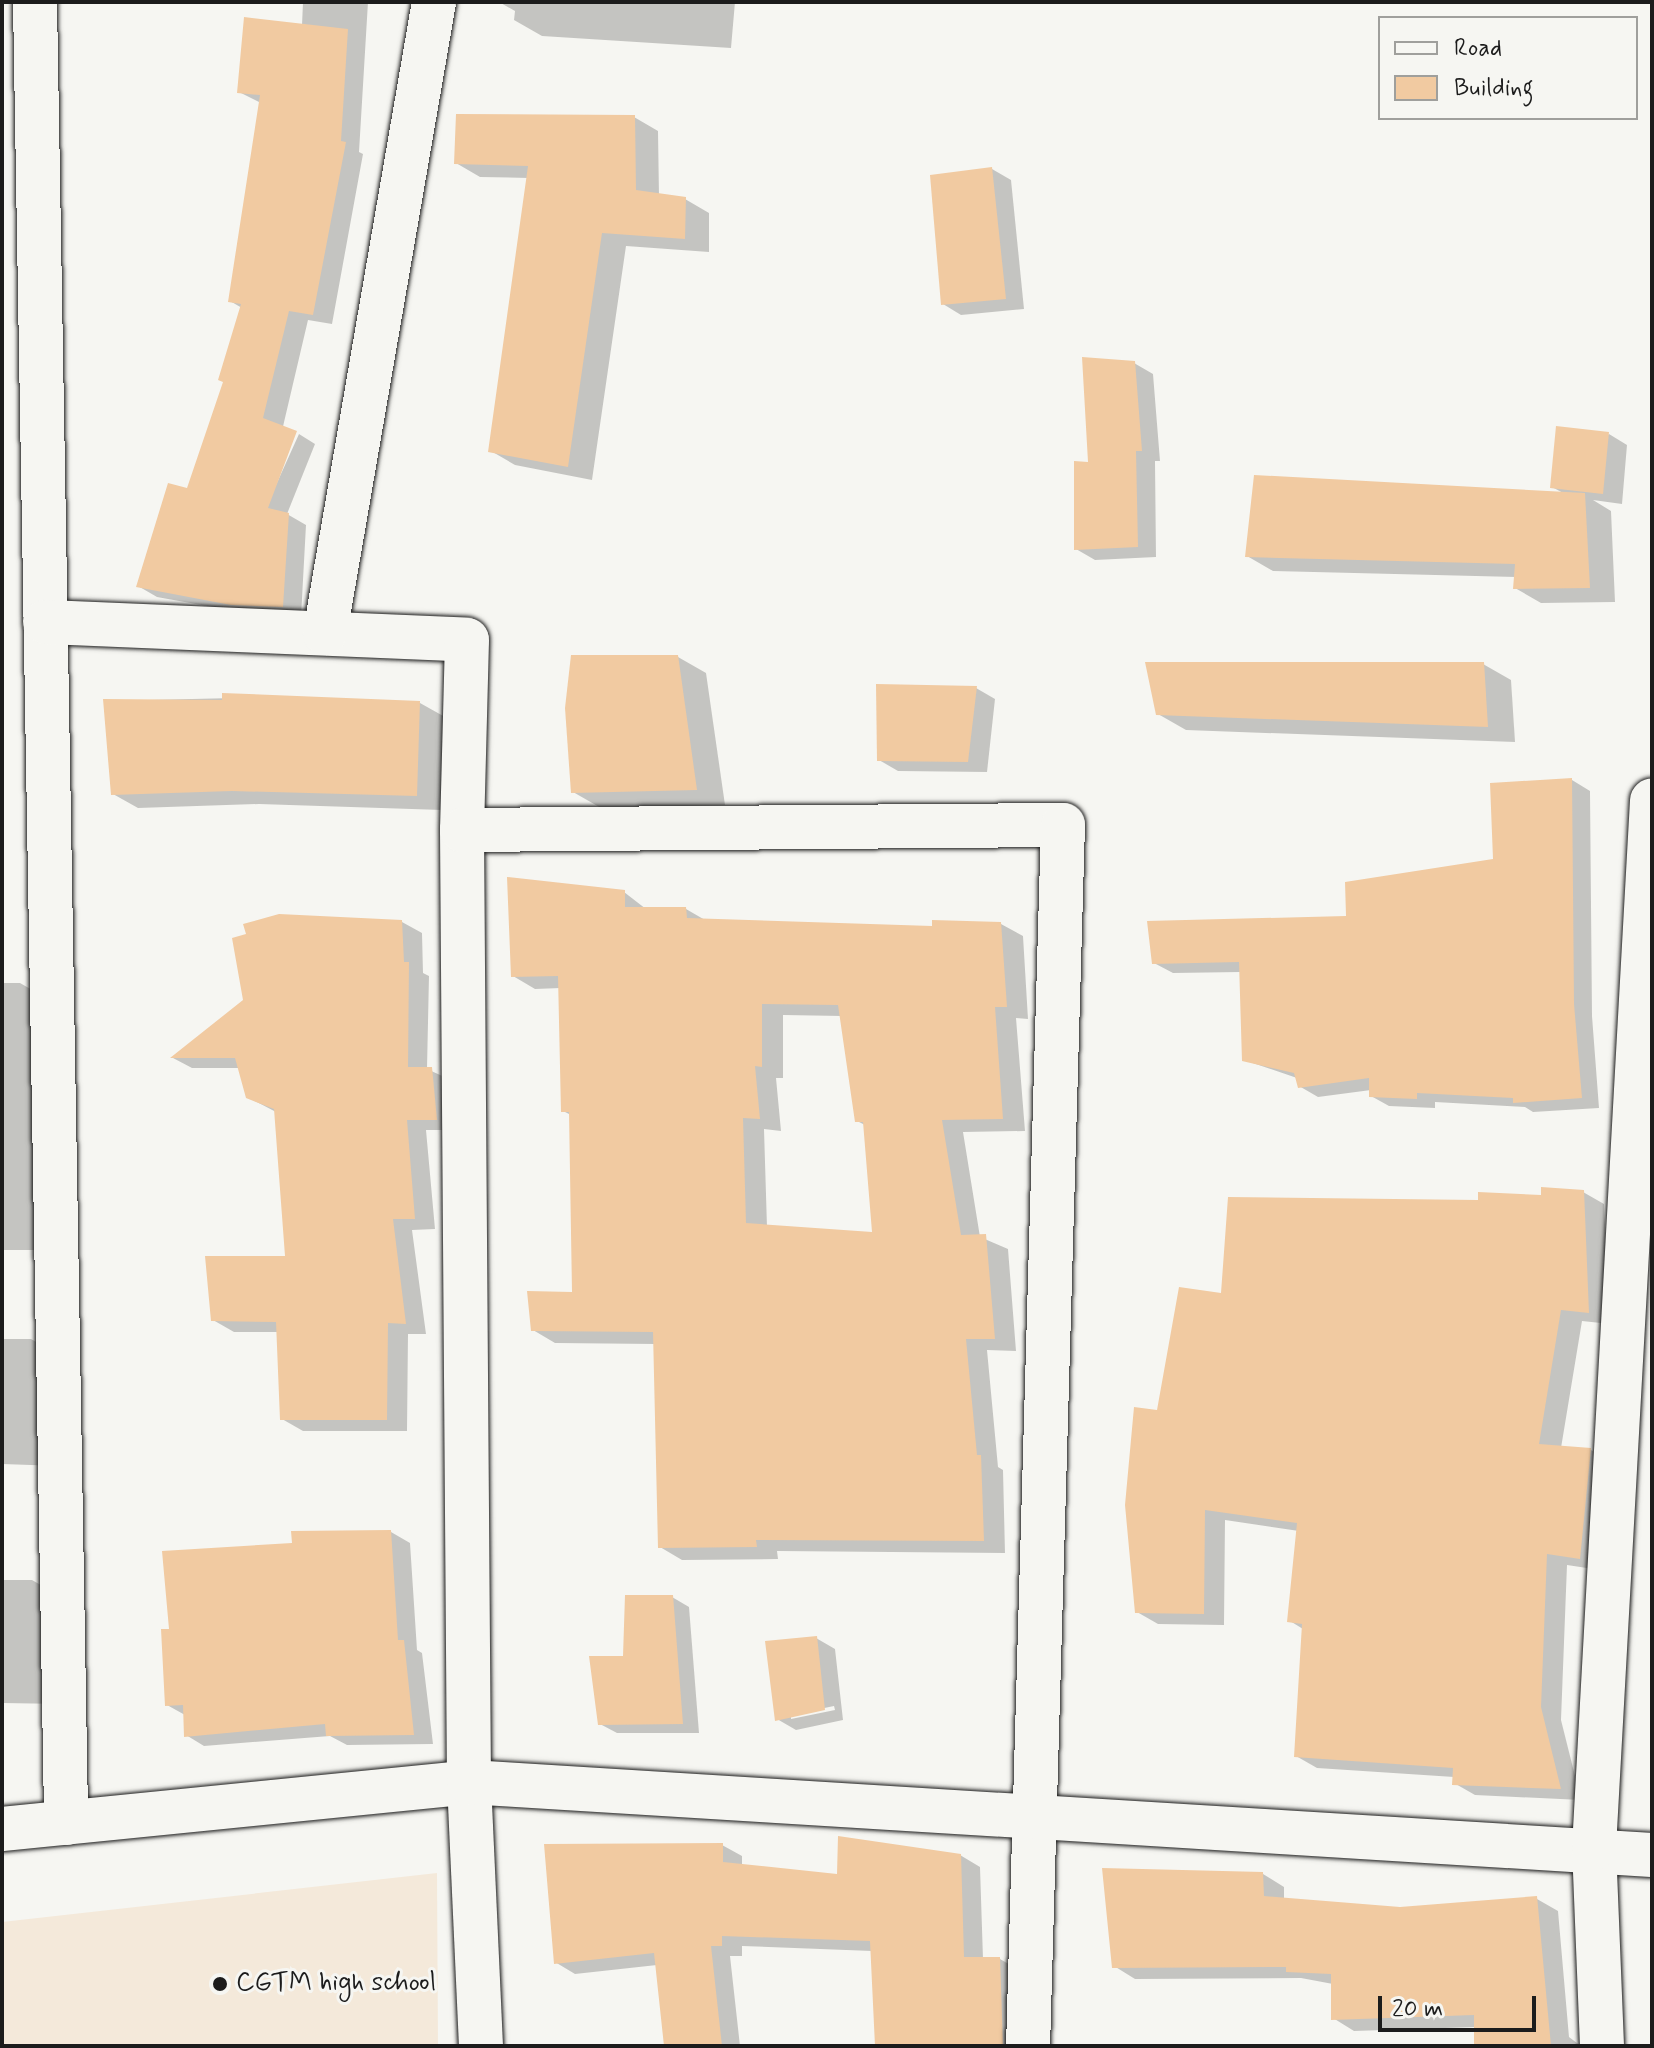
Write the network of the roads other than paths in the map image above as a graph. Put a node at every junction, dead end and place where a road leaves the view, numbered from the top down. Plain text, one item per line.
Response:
1 (35, 2) edge
2 (434, 2) edge
3 (45, 622) junction
4 (325, 633) junction
5 (1652, 801) edge
6 (462, 830) junction
7 (1648, 935) edge
8 (469, 1782) junction
9 (1032, 1815) junction
10 (66, 1823) junction
11 (2, 1829) edge
12 (1594, 1848) junction
13 (1652, 1855) edge
14 (481, 2046) edge
15 (1028, 2046) edge
16 (1602, 2046) edge

1 - 3 street
2 - 4 street
3 - 4 street
3 - 10 street
4 - 6 street
5 - 7 street
6 - 8 street
6 - 9 street
7 - 12 street
8 - 9 street
8 - 10 street
8 - 14 street
9 - 12 street
9 - 15 street
10 - 11 street
12 - 13 street
12 - 16 street

